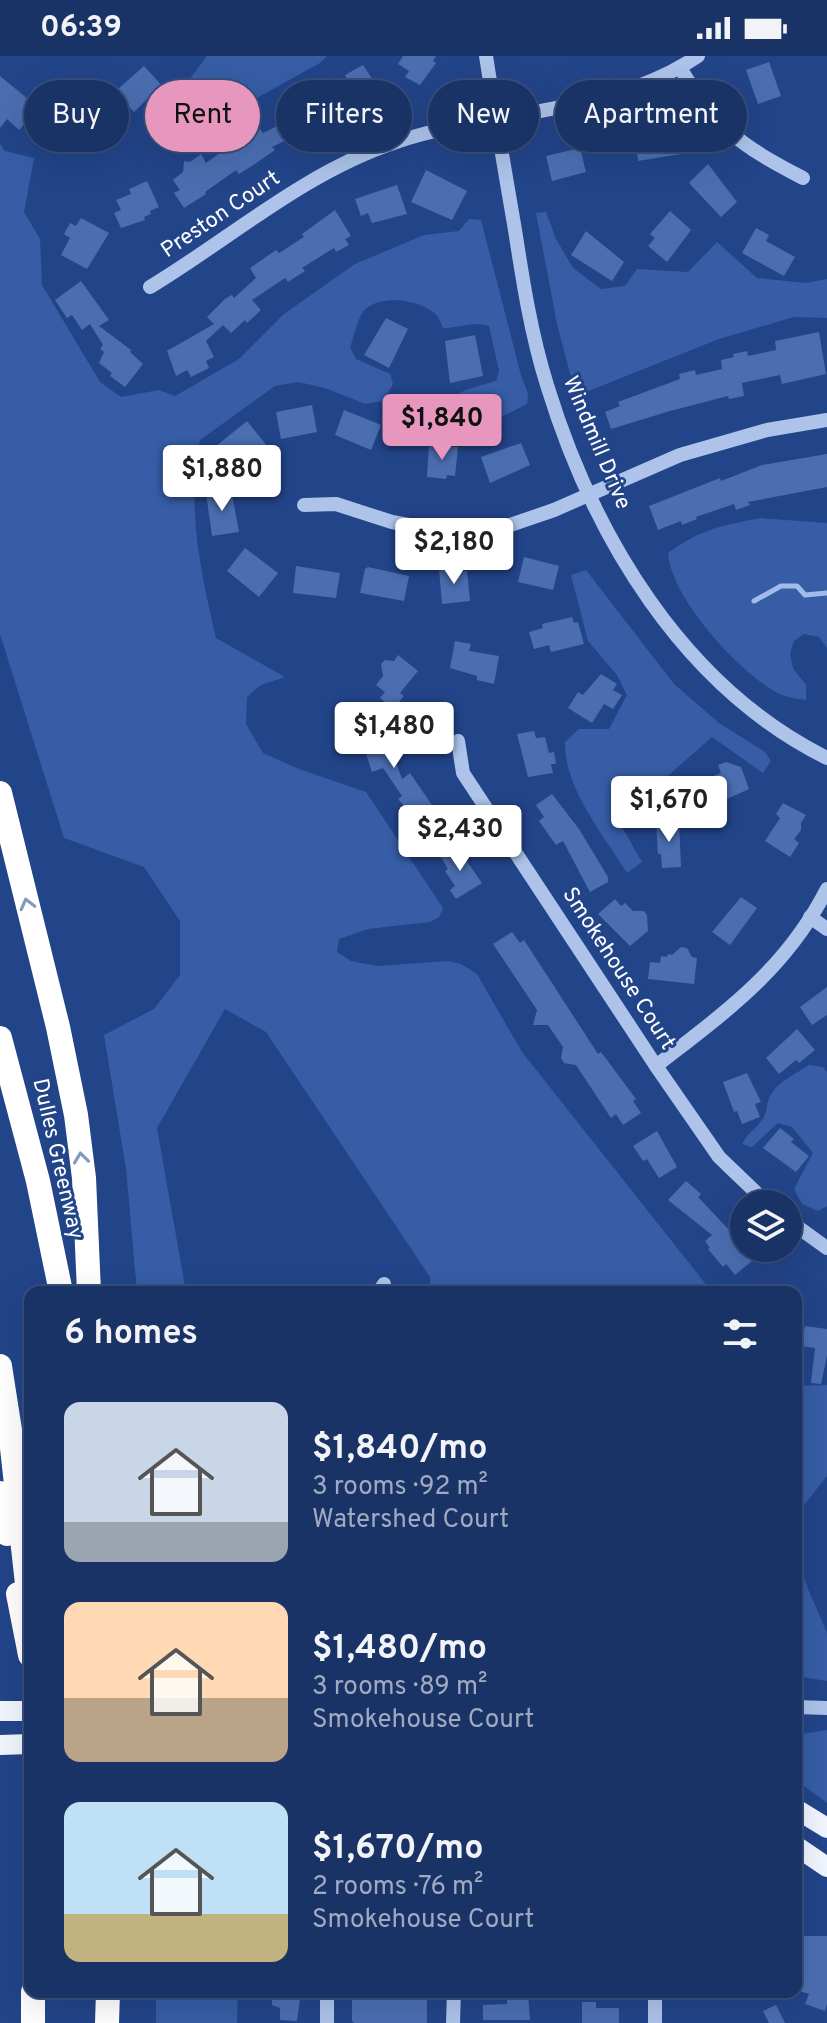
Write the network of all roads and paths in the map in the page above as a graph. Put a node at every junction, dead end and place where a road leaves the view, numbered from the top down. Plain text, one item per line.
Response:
1 (486, 56) edge
2 (698, 56) edge
3 (680, 68) junction
4 (490, 80) edge
5 (539, 110) edge
6 (428, 133) edge
7 (502, 152) edge
8 (803, 178) dead end
9 (150, 287) dead end
10 (827, 420) edge
11 (590, 493) junction
12 (304, 505) dead end
13 (458, 741) dead end
14 (827, 758) edge
15 (0, 793) edge
16 (827, 889) edge
17 (810, 917) junction
18 (827, 929) edge
19 (0, 1038) edge
20 (656, 1066) junction
21 (753, 1190) edge
22 (802, 1230) edge
23 (827, 1248) edge
24 (60, 1286) edge
25 (89, 1286) edge
26 (0, 1366) edge
27 (0, 1493) edge
28 (24, 1557) edge
29 (24, 1623) edge
30 (802, 1707) edge
31 (827, 1708) edge
32 (0, 1711) edge
33 (24, 1711) edge
34 (24, 1744) edge
35 (0, 1745) edge
36 (802, 1813) edge
37 (827, 1828) edge
38 (802, 1850) edge
39 (827, 1867) edge
40 (33, 1998) edge
41 (108, 1998) edge
42 (327, 1998) edge
43 (454, 1998) edge
44 (655, 1998) edge
45 (33, 2023) edge
46 (107, 2023) edge
47 (327, 2023) edge
48 (453, 2023) edge
49 (655, 2023) edge

1 - 4 street, Windmill Drive
2 - 3 street, Preston Court
3 - 5 street, Preston Court
3 - 8 street
6 - 9 street, Preston Court
7 - 11 street, Windmill Drive
10 - 11 street
11 - 12 street
11 - 14 street, Windmill Drive
13 - 20 street, Smokehouse Court
25 -> 15 highway
16 - 17 street
17 - 18 street
17 - 20 street
19 - 24 highway, Dulles Greenway
20 - 21 street, Smokehouse Court
22 - 23 street
26 - 28 highway
27 - 29 highway
30 - 31 street
32 - 33 main road
34 - 35 main road
36 - 37 main road
38 - 39 main road
40 - 45 highway
41 - 46 highway
42 - 47 street
43 - 48 street
44 - 49 street

